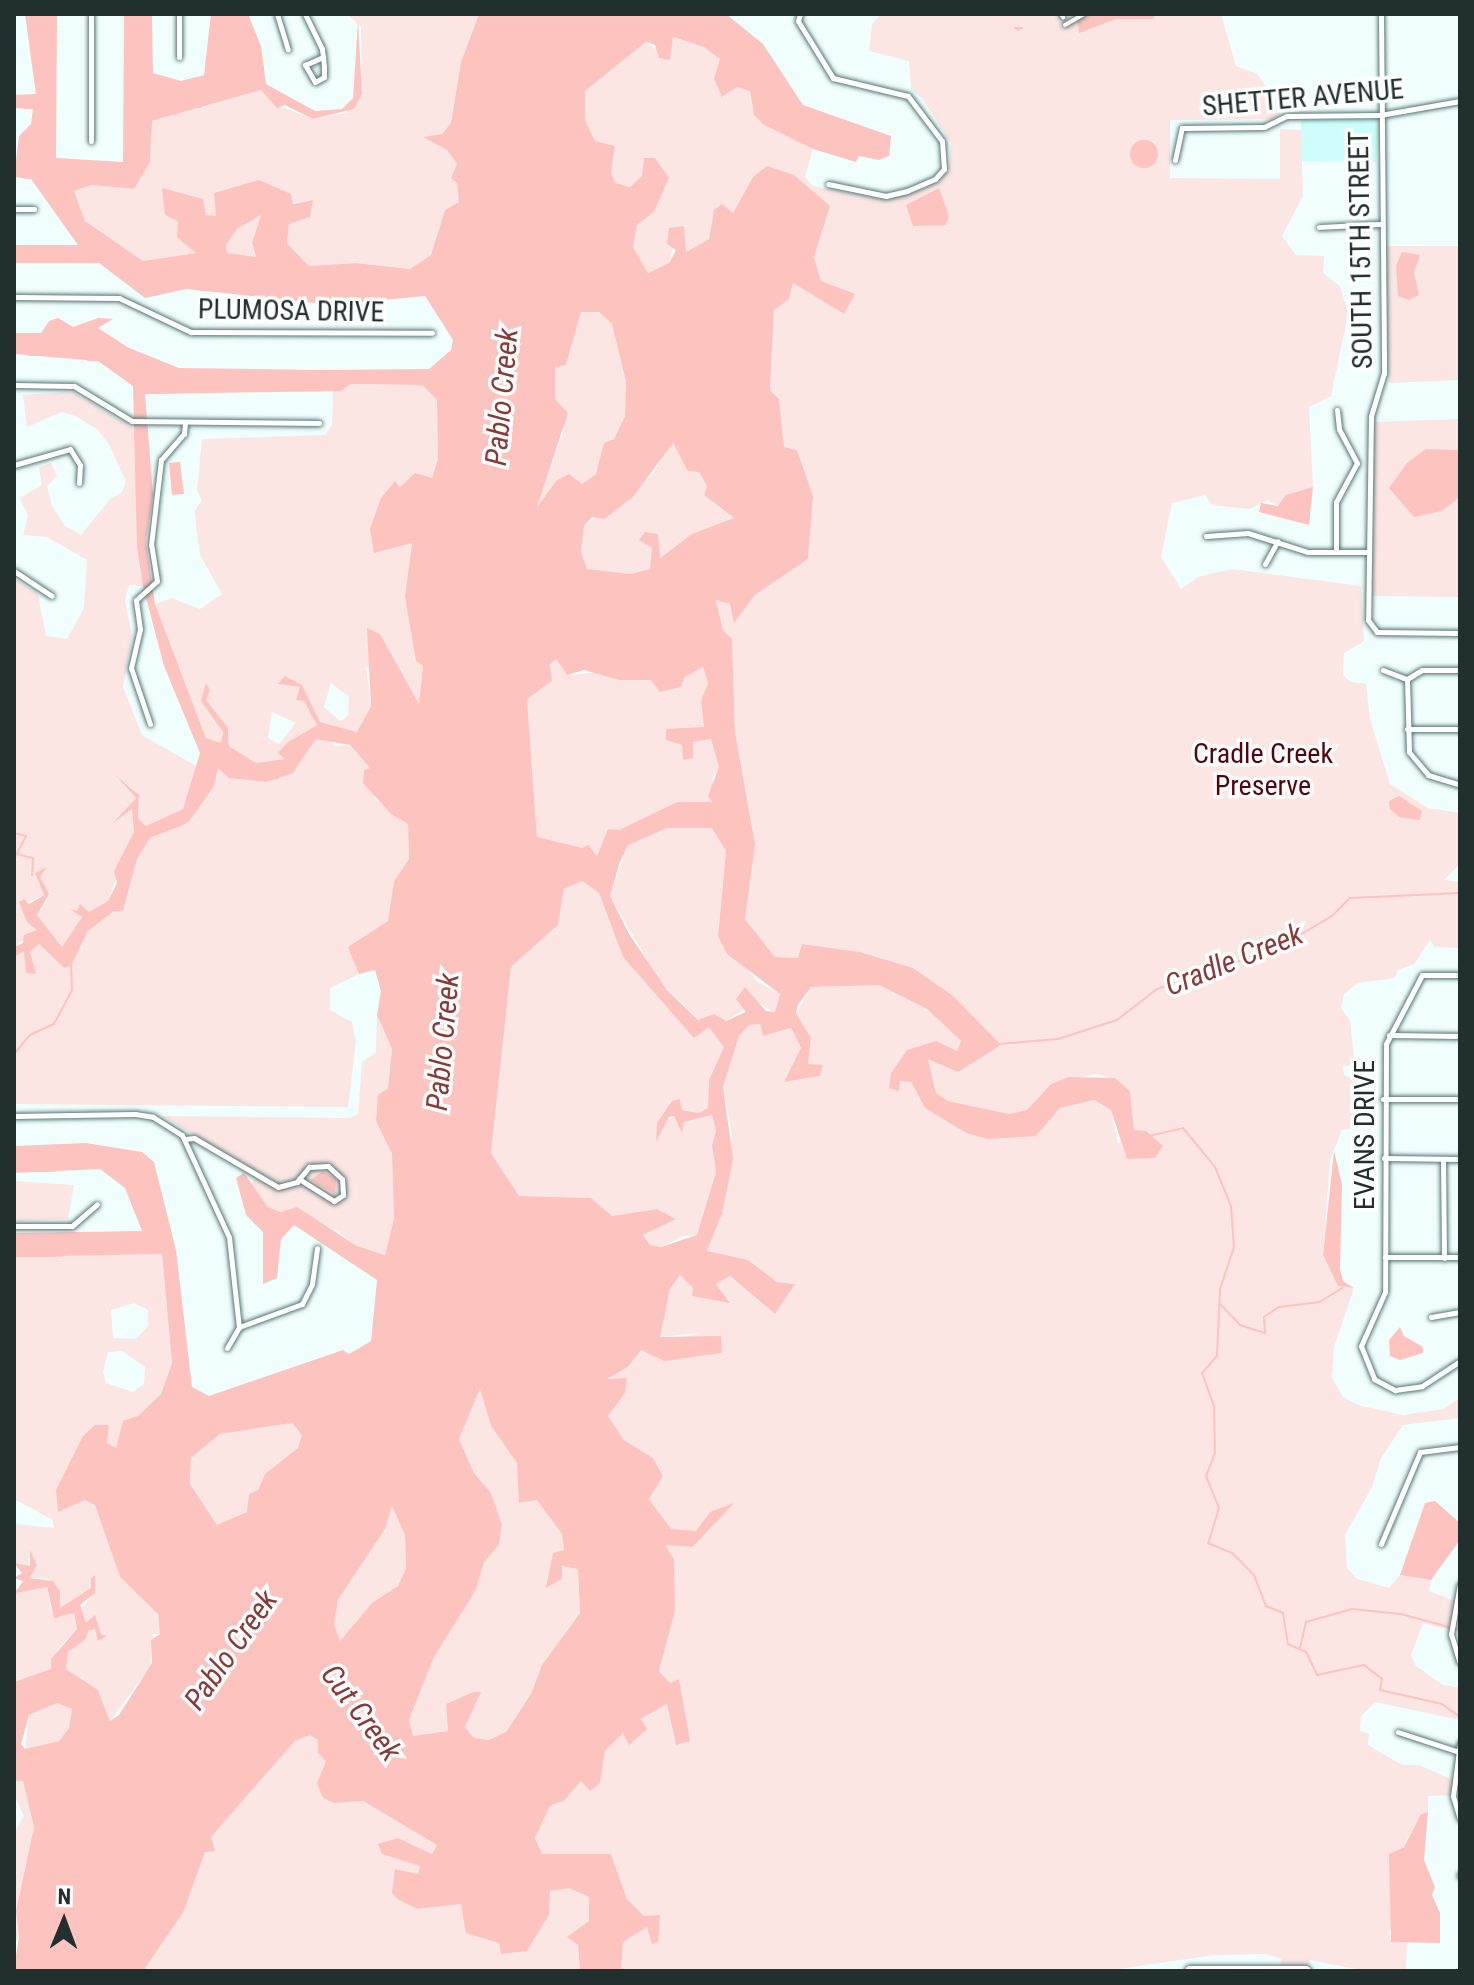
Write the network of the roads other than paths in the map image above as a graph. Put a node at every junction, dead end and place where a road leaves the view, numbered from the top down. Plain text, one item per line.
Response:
1 (91, 14) edge
2 (179, 14) edge
3 (277, 14) edge
4 (305, 14) edge
5 (800, 14) edge
6 (1084, 14) edge
7 (1381, 14) edge
8 (1065, 25) dead end
9 (288, 49) dead end
10 (179, 57) dead end
11 (323, 57) junction
12 (1460, 101) edge
13 (1380, 115) junction
14 (91, 141) dead end
15 (1175, 160) dead end
16 (828, 184) dead end
17 (14, 209) edge
18 (34, 209) dead end
19 (1381, 224) junction
20 (1319, 227) dead end
21 (14, 297) edge
22 (432, 333) dead end
23 (14, 385) edge
24 (1337, 410) dead end
25 (185, 423) junction
26 (319, 423) dead end
27 (14, 465) edge
28 (79, 483) dead end
29 (1206, 536) dead end
30 (1278, 541) junction
31 (1336, 550) junction
32 (1368, 552) junction
33 (1265, 564) dead end
34 (14, 571) edge
35 (52, 596) dead end
36 (1460, 633) edge
37 (1383, 670) dead end
38 (1460, 670) edge
39 (1407, 679) junction
40 (150, 724) dead end
41 (1407, 729) junction
42 (1460, 729) edge
43 (1460, 785) edge
44 (1460, 975) edge
45 (1389, 1035) junction
46 (1460, 1036) edge
47 (1383, 1099) junction
48 (1460, 1099) edge
49 (14, 1116) edge
50 (185, 1139) junction
51 (1384, 1158) junction
52 (1443, 1159) junction
53 (1460, 1159) edge
54 (299, 1179) junction
55 (97, 1204) dead end
56 (14, 1226) edge
57 (317, 1248) dead end
58 (1385, 1257) junction
59 (1460, 1257) edge
60 (1444, 1258) junction
61 (1460, 1312) edge
62 (1431, 1317) dead end
63 (239, 1327) junction
64 (227, 1348) dead end
65 (1459, 1363) edge
66 (1460, 1447) edge
67 (1381, 1544) dead end
68 (1460, 1584) edge
69 (1460, 1663) edge
70 (1398, 1732) dead end
71 (1460, 1743) edge
72 (1459, 1752) edge
73 (1460, 1819) edge
74 (1190, 1971) edge
75 (1306, 1971) edge

1 - 14 street
2 - 10 street
3 - 9 street
4 - 11 street
5 - 16 street
6 - 8 street
7 - 13 street, SOUTH 15TH STREET
11 - 11 street
12 - 13 street, SHETTER AVENUE
13 - 15 street, SHETTER AVENUE
13 - 19 street, SOUTH 15TH STREET
17 - 18 street
19 - 20 street
19 - 32 street, SOUTH 15TH STREET
21 - 22 street, PLUMOSA DRIVE
23 - 25 street
24 - 31 street
25 - 26 street
25 - 40 street
27 - 28 street
29 - 30 street
30 - 31 street
30 - 33 street
31 - 32 street
32 - 36 street, SOUTH 15TH STREET
34 - 35 street
37 - 39 street
38 - 39 street
39 - 41 street
41 - 42 street
41 - 43 street
44 - 45 street, EVANS DRIVE
45 - 46 street
45 - 47 street, EVANS DRIVE
47 - 48 street
47 - 51 street, EVANS DRIVE
49 - 50 street
50 - 54 street
50 - 63 street
51 - 52 street
51 - 58 street, EVANS DRIVE
52 - 53 street
52 - 60 street
54 - 54 street
55 - 56 street
57 - 63 street
58 - 60 street
58 - 65 street, EVANS DRIVE
59 - 60 street
61 - 62 street
63 - 64 street
66 - 67 street
68 - 69 street
70 - 72 street
71 - 72 street
72 - 73 street
74 - 75 highway

